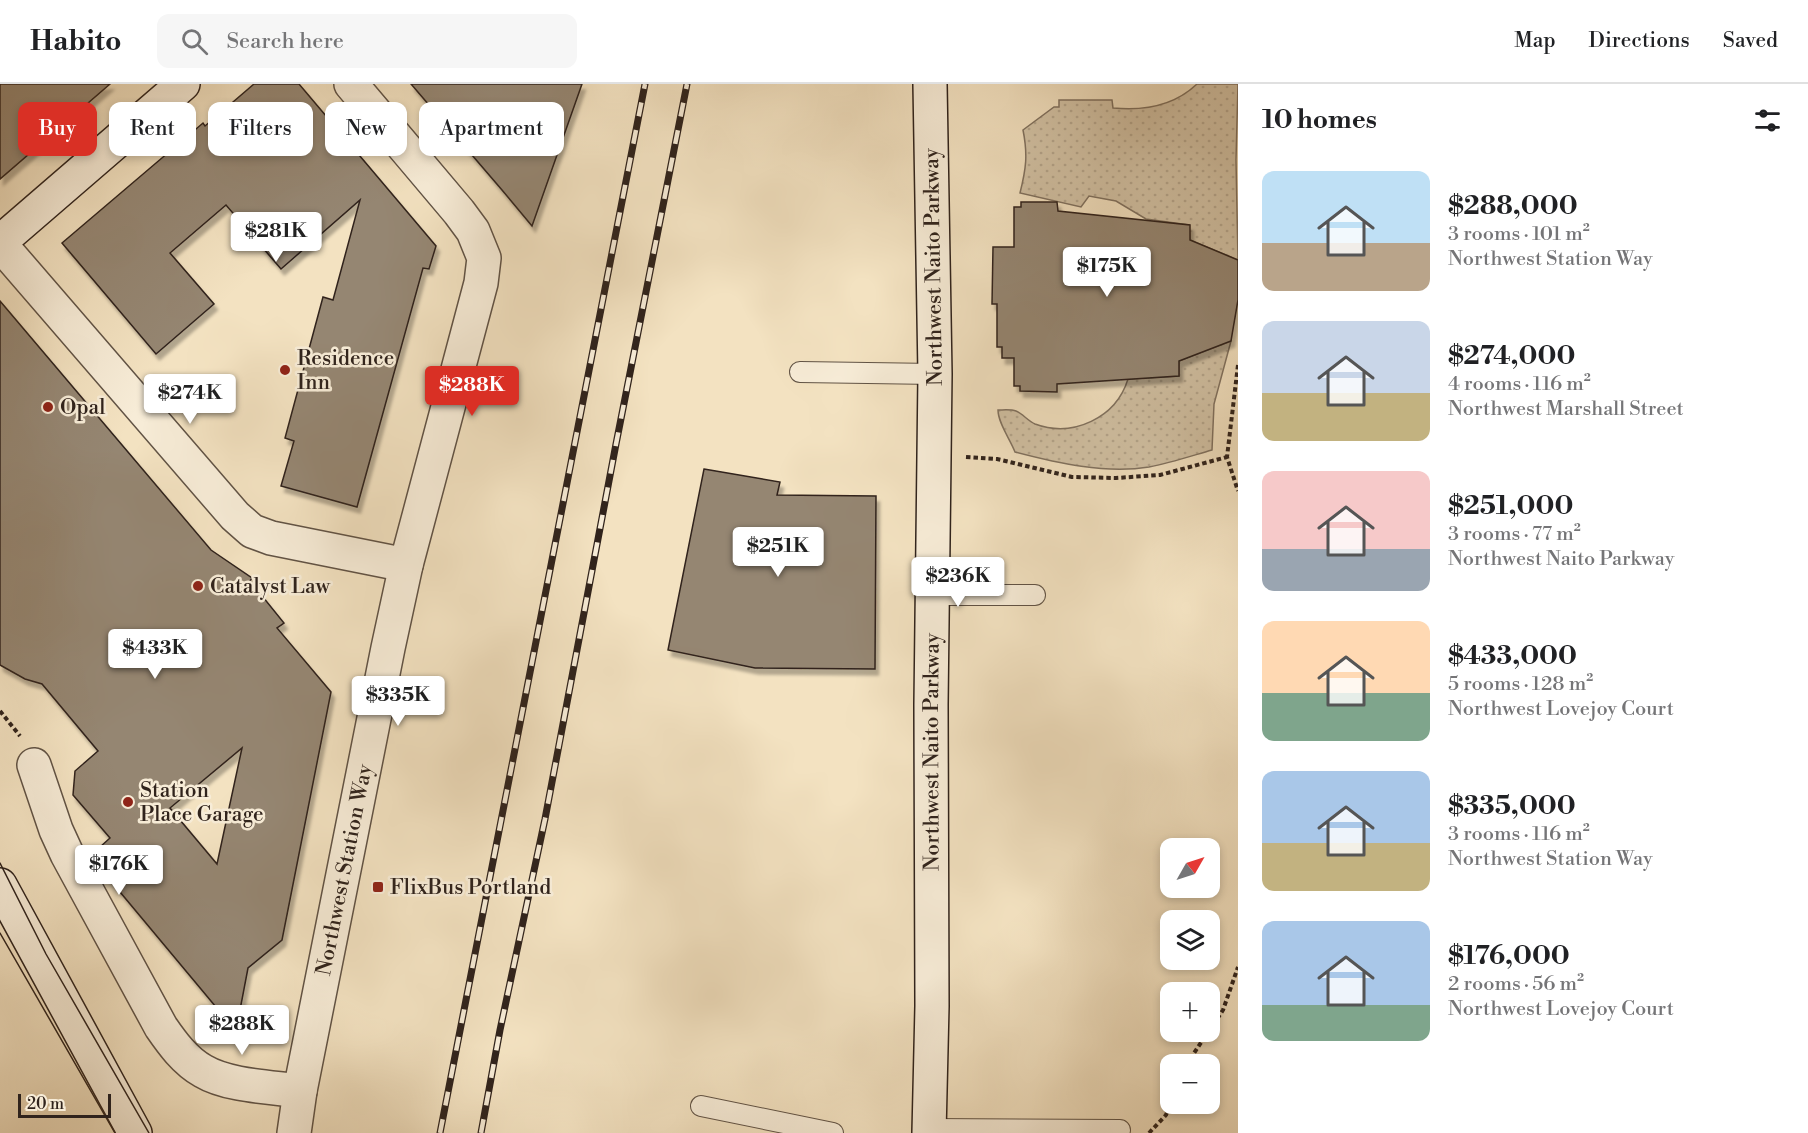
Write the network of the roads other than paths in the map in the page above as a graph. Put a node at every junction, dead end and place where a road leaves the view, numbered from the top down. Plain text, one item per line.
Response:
1 (183, 84) edge
2 (351, 84) edge
3 (930, 84) edge
4 (0, 243) edge
5 (800, 372) dead end
6 (935, 374) junction
7 (406, 566) junction
8 (932, 595) junction
9 (1035, 595) dead end
10 (34, 765) dead end
11 (0, 885) edge
12 (300, 1091) junction
13 (701, 1107) dead end
14 (1120, 1130) dead end
15 (929, 1131) edge
16 (135, 1133) edge
17 (294, 1133) edge
18 (833, 1133) edge

1 - 4 street
2 - 7 street, Northwest Station Way
3 - 6 street, Northwest Naito Parkway
4 - 7 street
5 - 6 lane
6 - 8 street, Northwest Naito Parkway
7 - 12 street, Northwest Station Way
8 - 9 lane
8 - 15 street, Northwest Naito Parkway
10 - 12 street
11 - 16 street
12 - 17 street, Northwest Station Way
13 - 18 lane
14 - 15 lane

